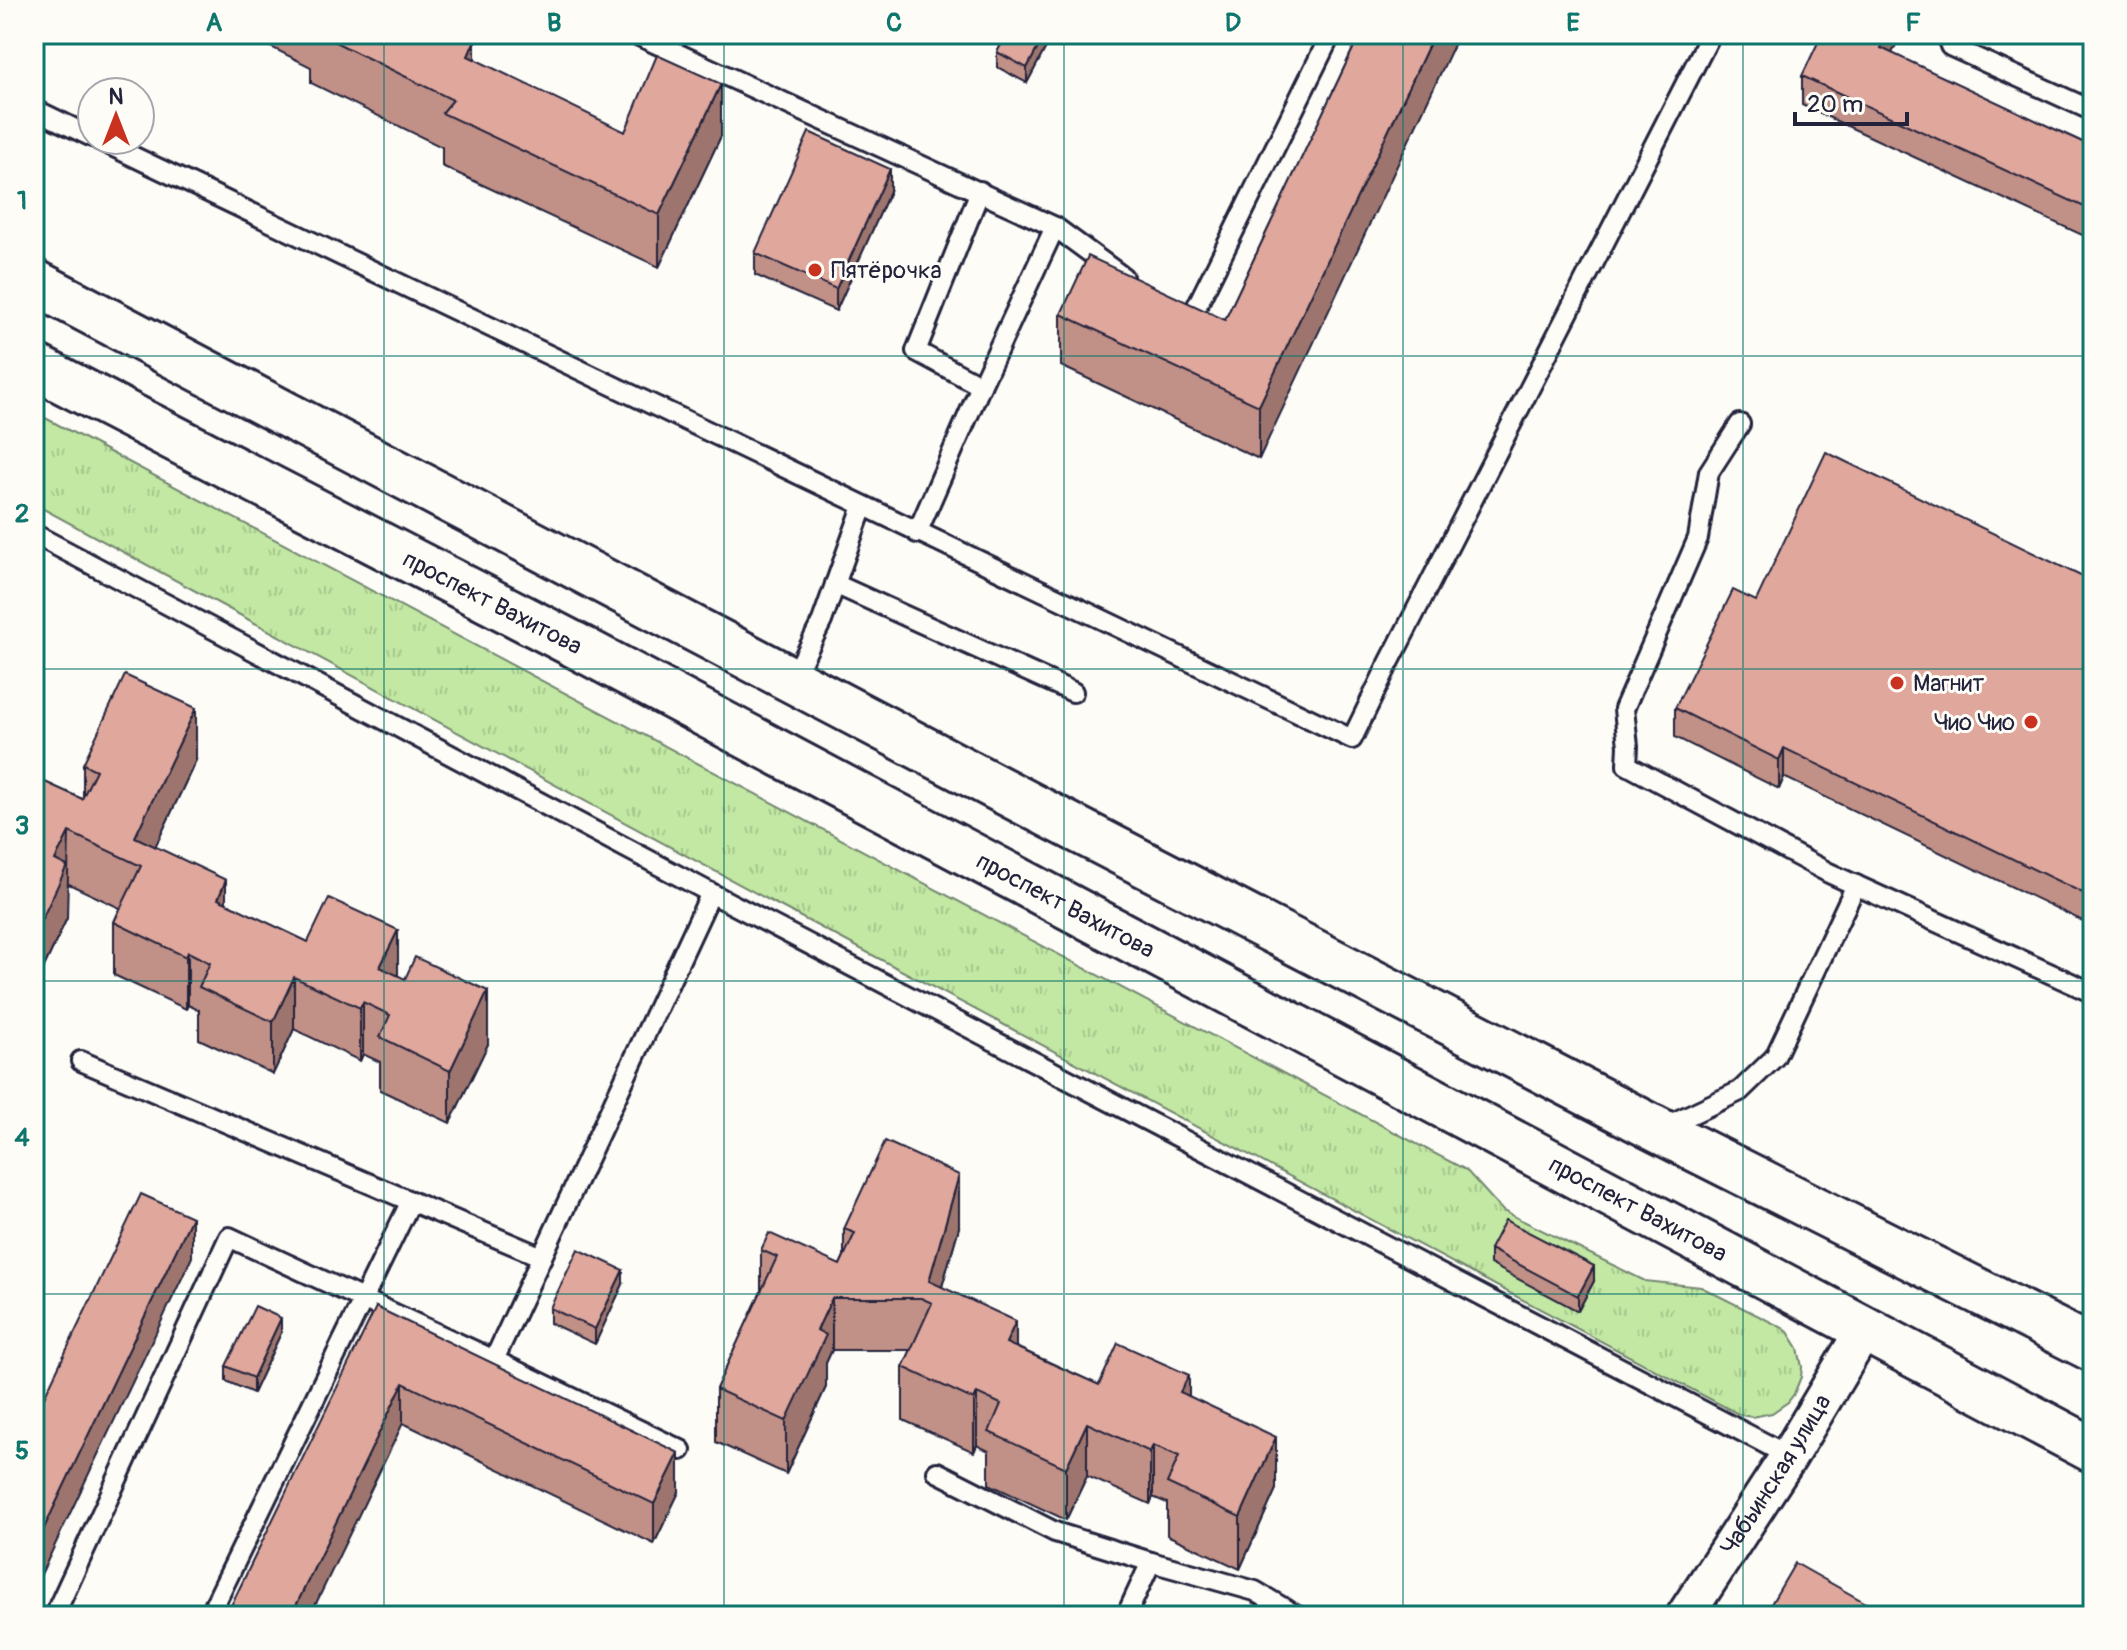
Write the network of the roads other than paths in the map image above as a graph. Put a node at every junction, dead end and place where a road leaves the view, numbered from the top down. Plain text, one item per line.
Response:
1 (635, 34) edge
2 (1331, 34) edge
3 (1711, 34) edge
4 (1956, 34) edge
5 (34, 109) edge
6 (2093, 111) edge
7 (76, 129) edge
8 (132, 156) edge
9 (980, 191) junction
10 (1055, 227) junction
11 (34, 282) edge
12 (1139, 289) edge
13 (1176, 315) edge
14 (34, 366) edge
15 (981, 386) junction
16 (1740, 424) dead end
17 (863, 506) junction
18 (917, 533) junction
19 (34, 534) edge
20 (835, 584) junction
21 (792, 681) junction
22 (1073, 692) dead end
23 (1856, 885) junction
24 (711, 893) junction
25 (2093, 993) edge
26 (81, 1061) dead end
27 (1658, 1130) junction
28 (411, 1201) junction
29 (542, 1257) junction
30 (363, 1300) junction
31 (1864, 1330) junction
32 (2093, 1349) edge
33 (494, 1360) junction
34 (681, 1450) edge
35 (2093, 1450) edge
36 (1789, 1456) junction
37 (937, 1472) dead end
38 (1151, 1562) junction
39 (54, 1616) edge
40 (209, 1616) edge
41 (1126, 1616) edge
42 (1297, 1616) edge
43 (1685, 1616) edge

1 - 9 lane
2 - 13 lane
3 - 18 lane
4 - 6 lane
5 - 7 lane
8 - 17 lane
9 - 10 lane
9 - 15 lane
10 - 12 lane
10 - 15 lane
11 - 21 main road
14 - 31 main road, проспект Вахитова
15 - 18 lane
16 - 23 lane
17 - 18 lane
17 - 20 lane
19 - 24 lane
20 - 21 lane
20 - 22 lane
21 - 27 main road
23 - 25 lane
23 - 27 lane
24 - 29 lane
24 - 36 lane
26 - 28 lane
27 - 32 main road
28 - 29 lane
28 - 30 lane
29 - 33 lane
30 - 33 lane
30 - 39 lane
30 - 40 lane
31 - 35 main road, проспект Вахитова
31 - 36 street, Чабьинская улица
33 - 34 lane
36 - 43 street, Чабьинская улица
37 - 38 lane
38 - 41 lane
38 - 42 lane

